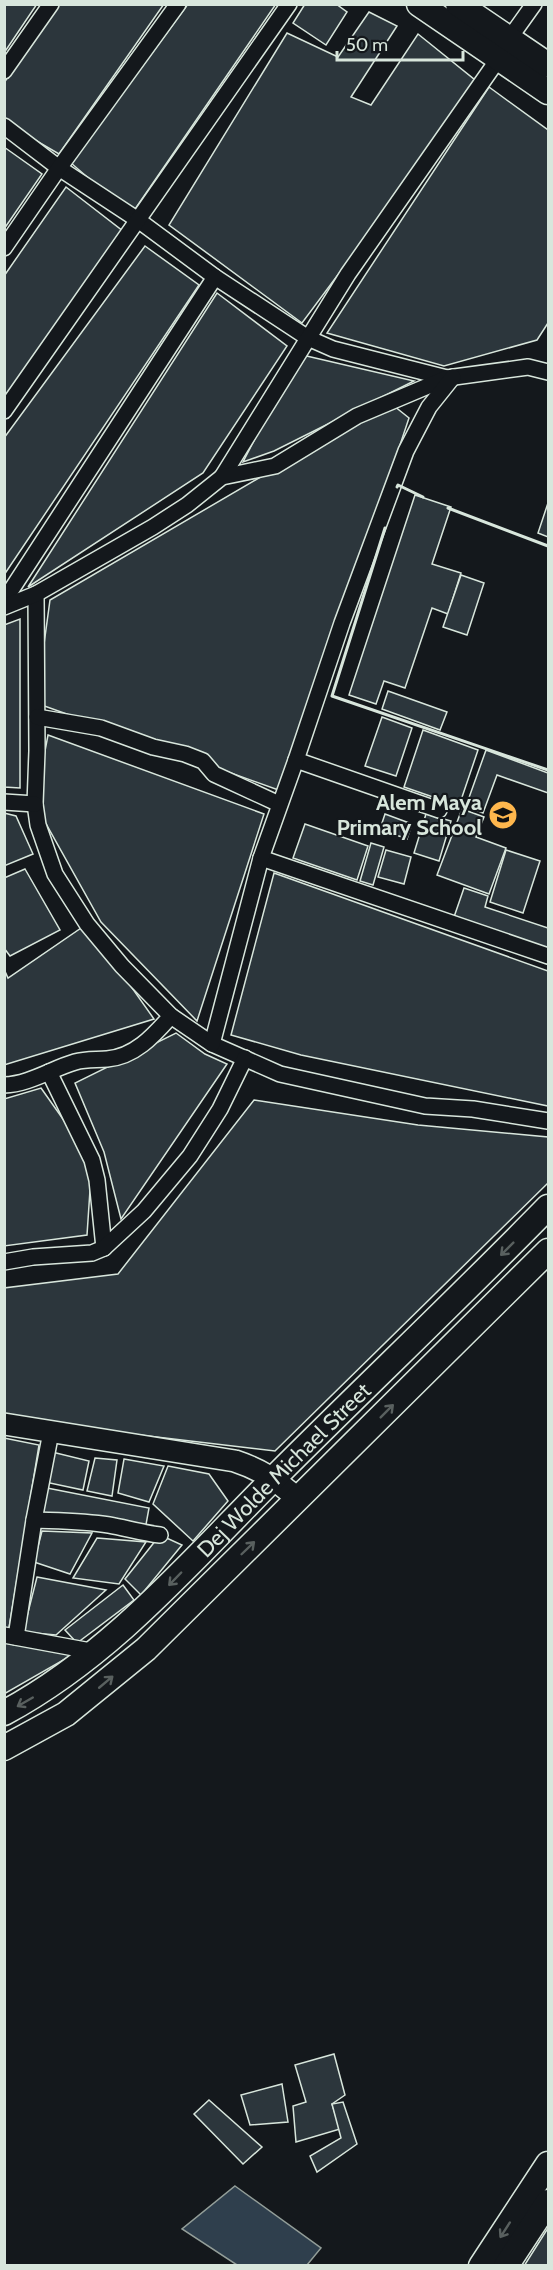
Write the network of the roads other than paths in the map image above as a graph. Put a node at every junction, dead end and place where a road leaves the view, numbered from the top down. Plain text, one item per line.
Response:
1 (51, 4) edge
2 (178, 4) edge
3 (289, 4) edge
4 (419, 4) edge
5 (458, 4) edge
6 (534, 4) edge
7 (504, 49) junction
8 (549, 65) edge
9 (4, 71) edge
10 (549, 92) edge
11 (4, 126) edge
12 (59, 168) junction
13 (138, 220) junction
14 (4, 248) edge
15 (215, 277) junction
16 (308, 338) junction
17 (549, 372) edge
18 (450, 377) junction
19 (4, 411) edge
20 (222, 477) junction
21 (36, 594) junction
22 (4, 601) edge
23 (4, 607) edge
24 (37, 717) junction
25 (296, 760) junction
26 (4, 802) edge
27 (35, 804) junction
28 (279, 804) junction
29 (439, 810) dead end
30 (261, 858) junction
31 (549, 956) edge
32 (171, 1016) junction
33 (212, 1044) junction
34 (245, 1058) junction
35 (49, 1072) junction
36 (4, 1085) edge
37 (549, 1121) edge
38 (549, 1208) edge
39 (104, 1248) junction
40 (549, 1251) edge
41 (4, 1262) edge
42 (4, 1424) edge
43 (51, 1432) junction
44 (274, 1478) junction
45 (298, 1499) junction
46 (34, 1520) junction
47 (160, 1535) dead end
48 (10, 1636) edge
49 (96, 1652) junction
50 (4, 1713) edge
51 (4, 1748) edge
52 (549, 2164) edge
53 (543, 2202) edge
54 (482, 2265) edge
55 (506, 2265) edge

1 - 9 street
2 - 12 street
3 - 13 street
4 - 7 main road
5 - 7 main road
6 - 7 street
7 - 8 main road
7 - 10 main road
7 - 16 street
11 - 12 street
12 - 13 street
12 - 14 street
13 - 15 street
13 - 19 street
15 - 16 street
15 - 22 street
16 - 18 street
16 - 20 street
17 - 18 street
18 - 20 street
18 - 25 street
20 - 21 street
21 - 23 street
21 - 24 street
24 - 27 street
24 - 28 street
25 - 28 street
25 - 29 street
26 - 27 street
27 - 32 street
28 - 30 street
30 - 31 street
30 - 33 street
32 - 33 street
32 - 35 street
33 - 34 street
34 - 37 street
34 - 39 street
35 - 36 street
35 - 39 street
38 -> 44 main road, Dej Wolde Michael Street
39 - 41 street
45 -> 40 main road, Dej Wolde Michael Street
42 - 43 main road
43 - 44 main road
43 - 46 street
44 - 45 main road
44 -> 49 main road, Dej Wolde Michael Street
51 -> 45 main road, Dej Wolde Michael Street
46 - 47 street
46 - 48 street
48 - 49 street
49 -> 50 main road, Dej Wolde Michael Street
52 - 53 main road
53 -> 54 main road
53 - 55 main road

